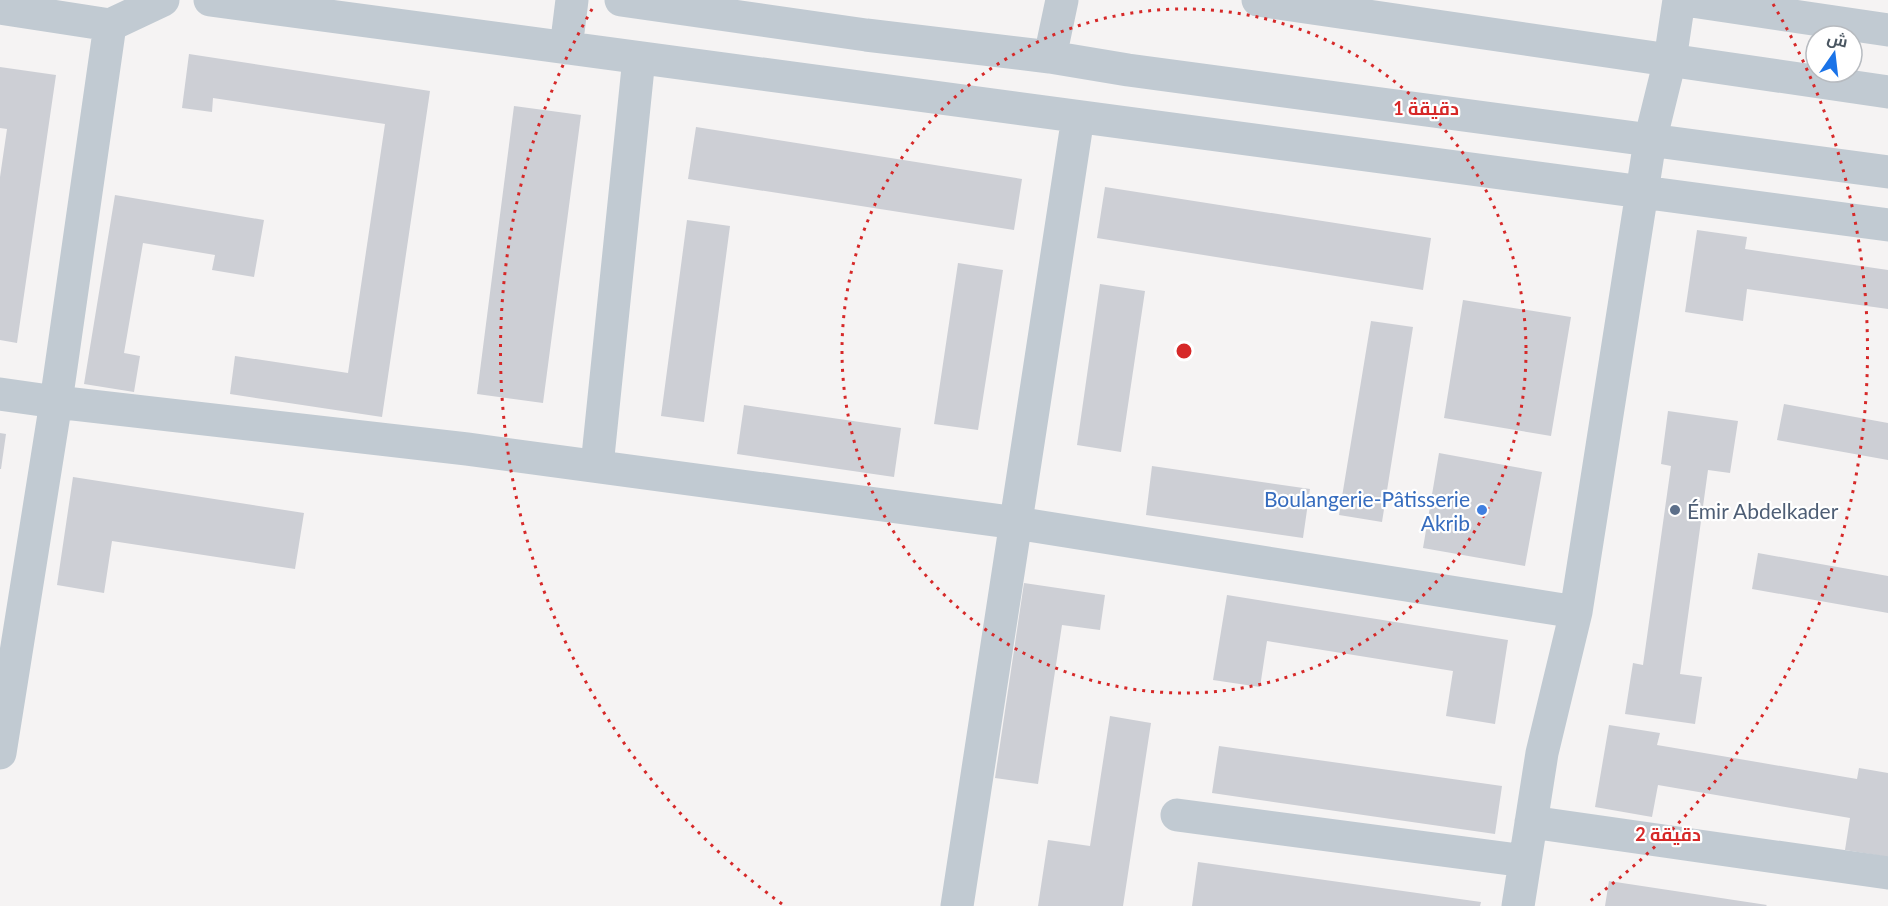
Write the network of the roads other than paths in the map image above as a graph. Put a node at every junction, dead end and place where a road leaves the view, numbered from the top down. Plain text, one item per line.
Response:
1 (163, 0) edge
2 (210, 0) edge
3 (572, 0) edge
4 (621, 0) edge
5 (1062, 0) edge
6 (1258, 0) edge
7 (1679, 0) edge
8 (1685, 0) edge
9 (0, 8) edge
10 (110, 25) junction
11 (1888, 30) edge
12 (566, 48) junction
13 (1050, 57) junction
14 (639, 58) junction
15 (1671, 60) junction
16 (1888, 92) edge
17 (1078, 117) junction
18 (1650, 141) junction
19 (1888, 172) edge
20 (1644, 192) junction
21 (1888, 225) edge
22 (0, 393) edge
23 (56, 402) junction
24 (597, 466) junction
25 (1016, 523) junction
26 (1576, 612) junction
27 (0, 753) edge
28 (1178, 815) dead end
29 (1531, 822) junction
30 (1525, 861) junction
31 (1888, 873) edge
32 (957, 906) edge
33 (1518, 906) edge

1 - 10 street
2 - 12 street
3 - 12 street
4 - 13 street
5 - 13 street
6 - 15 street
7 - 15 street
8 - 11 street
9 - 10 street
10 - 23 street
12 - 14 street
13 - 18 street
14 - 17 street
14 - 24 street
15 - 16 street
15 - 18 street
17 - 20 street
17 - 25 street
18 - 19 street
18 - 20 street
20 - 21 street
20 - 26 street
22 - 23 street
23 - 24 street
23 - 27 street
24 - 25 street
25 - 26 street
25 - 32 street
26 - 29 street
28 - 30 street
29 - 30 street
29 - 31 street
30 - 33 street

